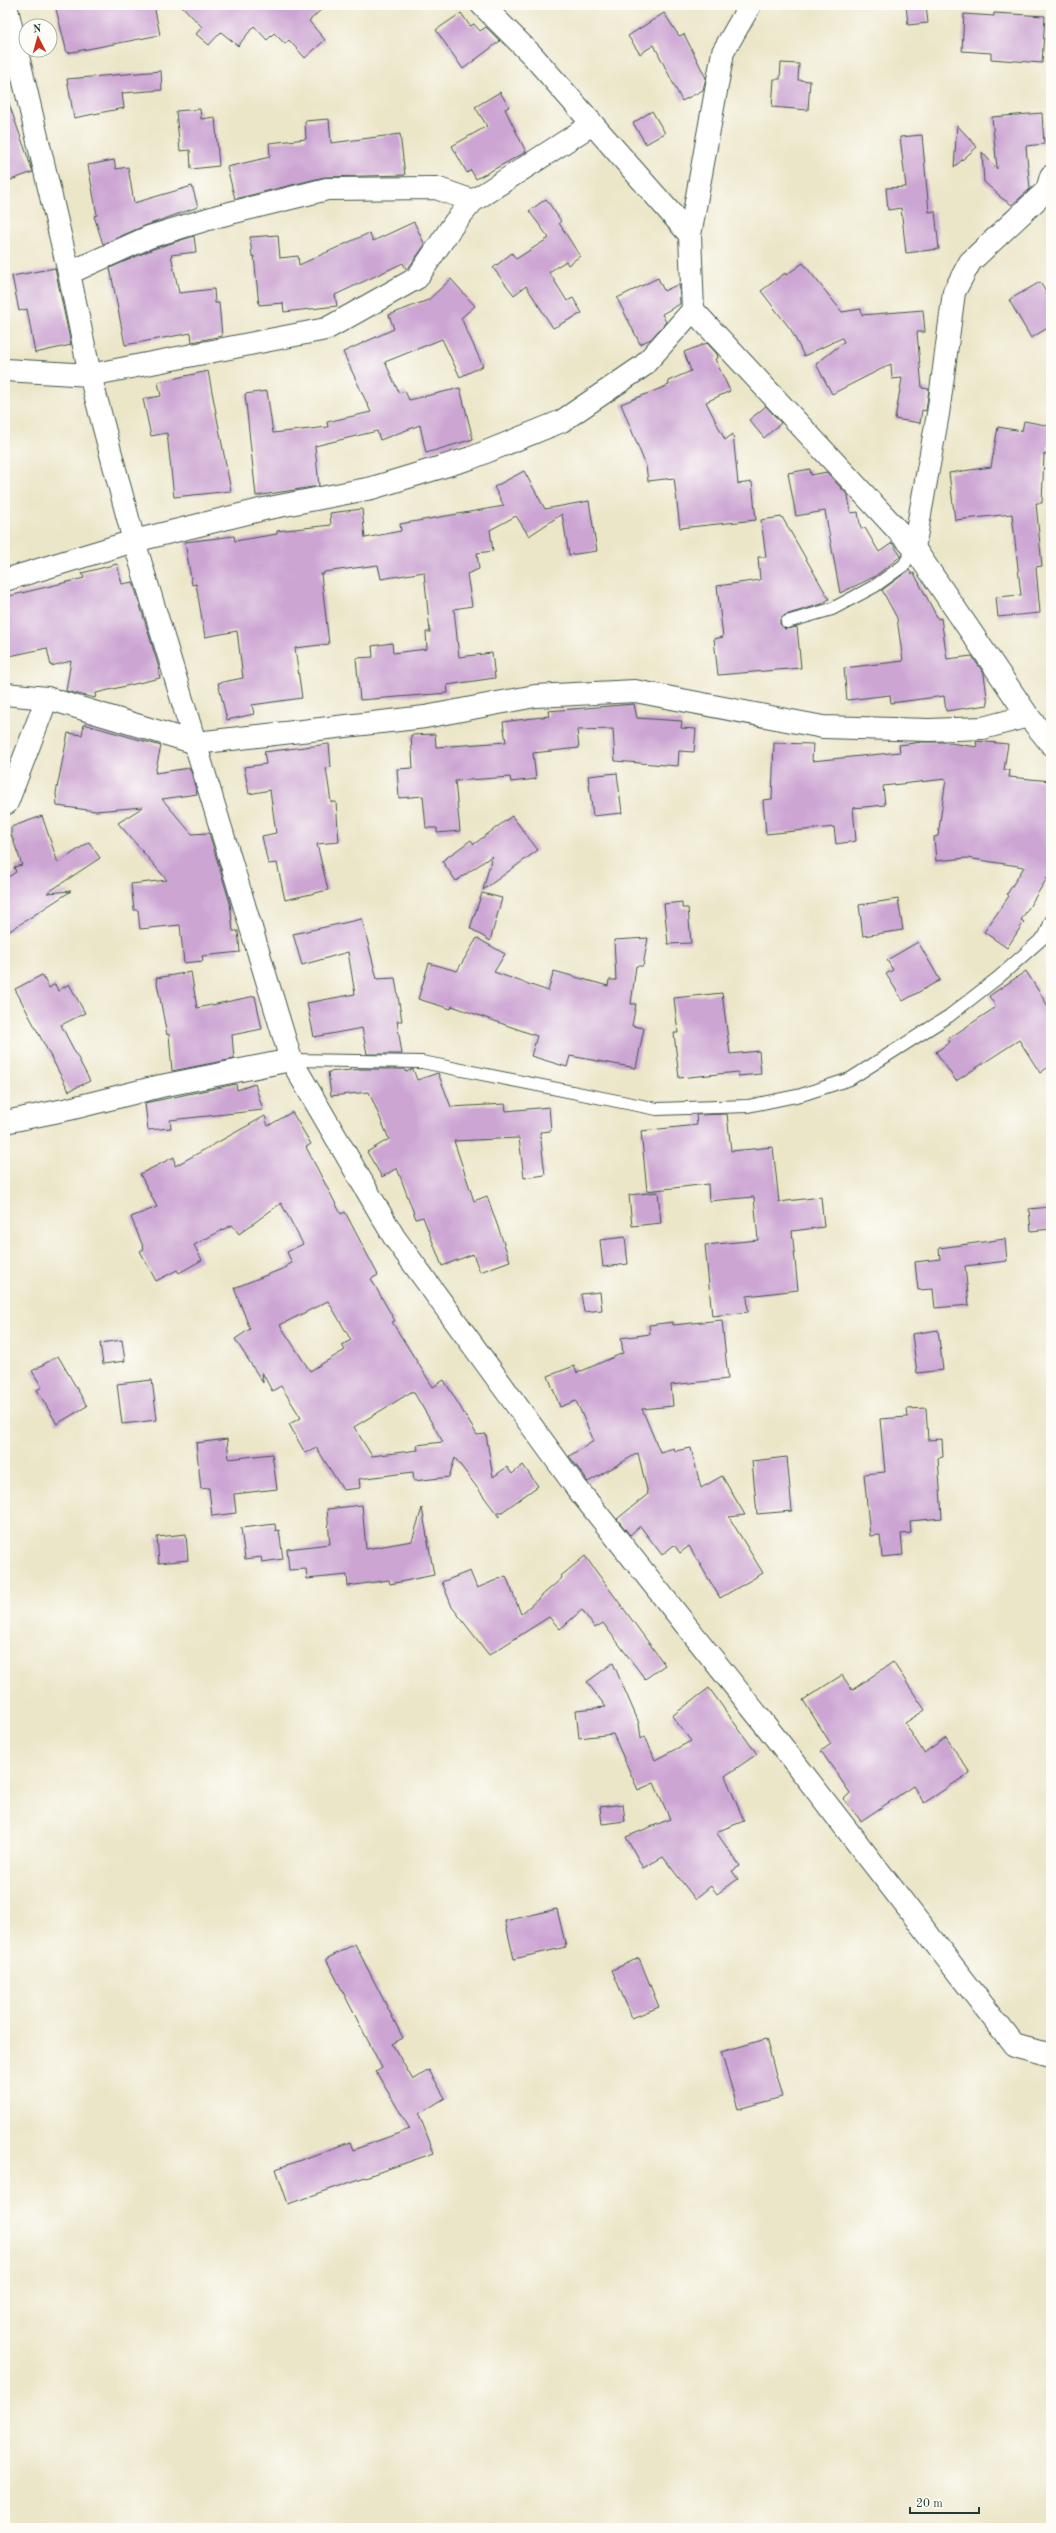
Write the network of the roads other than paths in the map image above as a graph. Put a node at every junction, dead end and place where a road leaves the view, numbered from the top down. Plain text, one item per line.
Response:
1 (6, 5) edge
2 (482, 5) edge
3 (750, 5) edge
4 (591, 125) junction
5 (1051, 176) edge
6 (473, 201) junction
7 (690, 235) junction
8 (69, 273) junction
9 (693, 310) junction
10 (5, 370) edge
11 (90, 375) junction
12 (134, 541) junction
13 (914, 548) junction
14 (5, 580) edge
15 (786, 622) dead end
16 (5, 694) edge
17 (46, 698) junction
18 (1028, 716) junction
19 (196, 742) junction
20 (1051, 744) edge
21 (7, 803) dead end
22 (1051, 921) edge
23 (291, 1060) junction
24 (5, 1122) edge
25 (1051, 2055) edge

1 - 8 street
2 - 4 street
3 - 7 street
4 - 6 street
4 - 7 street
5 - 13 street
6 - 8 street
6 - 11 street
7 - 9 street
8 - 11 street
9 - 12 street
9 - 13 street
10 - 11 street
11 - 12 street
12 - 14 street
12 - 19 street
13 - 15 lane
13 - 18 street
16 - 17 street
17 - 19 street
17 - 21 street
18 - 19 street
18 - 20 street
19 - 23 street
22 - 23 lane
23 - 24 street
23 - 25 street

